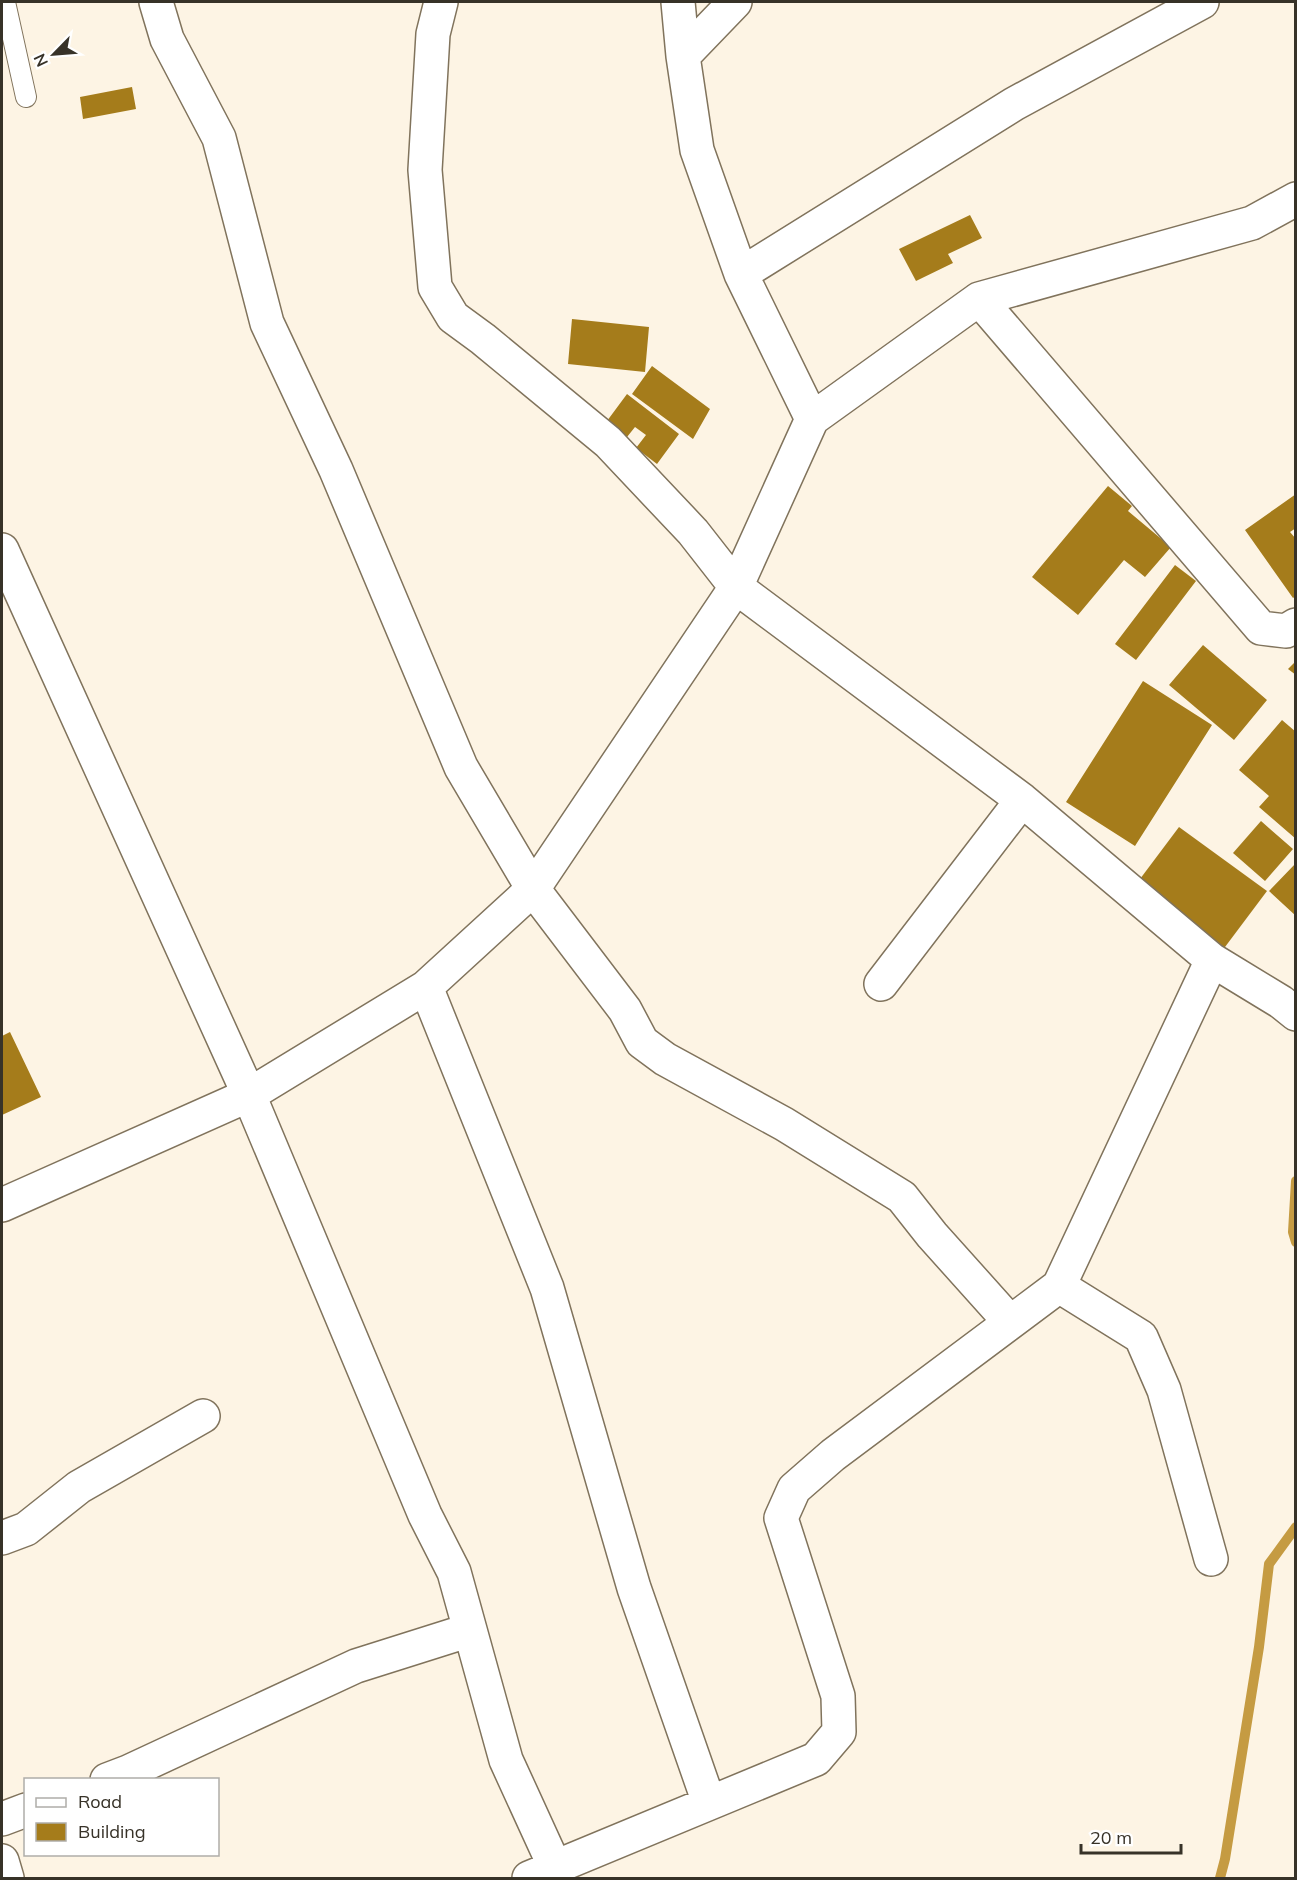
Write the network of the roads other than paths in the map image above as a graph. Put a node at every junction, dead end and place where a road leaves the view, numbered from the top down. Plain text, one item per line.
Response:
1 (5, 2) edge
2 (156, 2) edge
3 (441, 2) edge
4 (678, 2) edge
5 (735, 2) edge
6 (1202, 2) edge
7 (683, 56) junction
8 (26, 97) dead end
9 (1296, 200) edge
10 (741, 273) junction
11 (979, 300) junction
12 (812, 419) junction
13 (2, 550) edge
14 (736, 587) junction
15 (1296, 625) edge
16 (1022, 800) junction
17 (533, 889) junction
18 (1212, 960) junction
19 (881, 984) dead end
20 (426, 987) junction
21 (1291, 1000) edge
22 (249, 1095) junction
23 (2, 1205) edge
24 (1059, 1286) junction
25 (1010, 1323) junction
26 (203, 1416) dead end
27 (2, 1538) edge
28 (1211, 1559) dead end
29 (470, 1630) junction
30 (109, 1778) edge
31 (709, 1803) junction
32 (24, 1811) edge
33 (2, 1819) edge
34 (2, 1861) edge
35 (548, 1875) edge
36 (7, 1878) edge

1 - 8 lane
2 - 17 street
3 - 14 street
4 - 7 street
5 - 7 street
6 - 10 street
7 - 10 street
9 - 11 street
10 - 12 street
11 - 12 street
11 - 15 street
12 - 14 street
13 - 22 street
14 - 16 street
14 - 17 street
16 - 18 street
16 - 19 street
17 - 20 street
17 - 25 street
18 - 21 street
18 - 24 street
20 - 22 street
20 - 31 street
22 - 23 street
22 - 29 street
24 - 25 street
24 - 28 street
25 - 31 street
26 - 27 street
29 - 30 street
29 - 35 street
31 - 35 street
32 - 33 street
34 - 36 street

